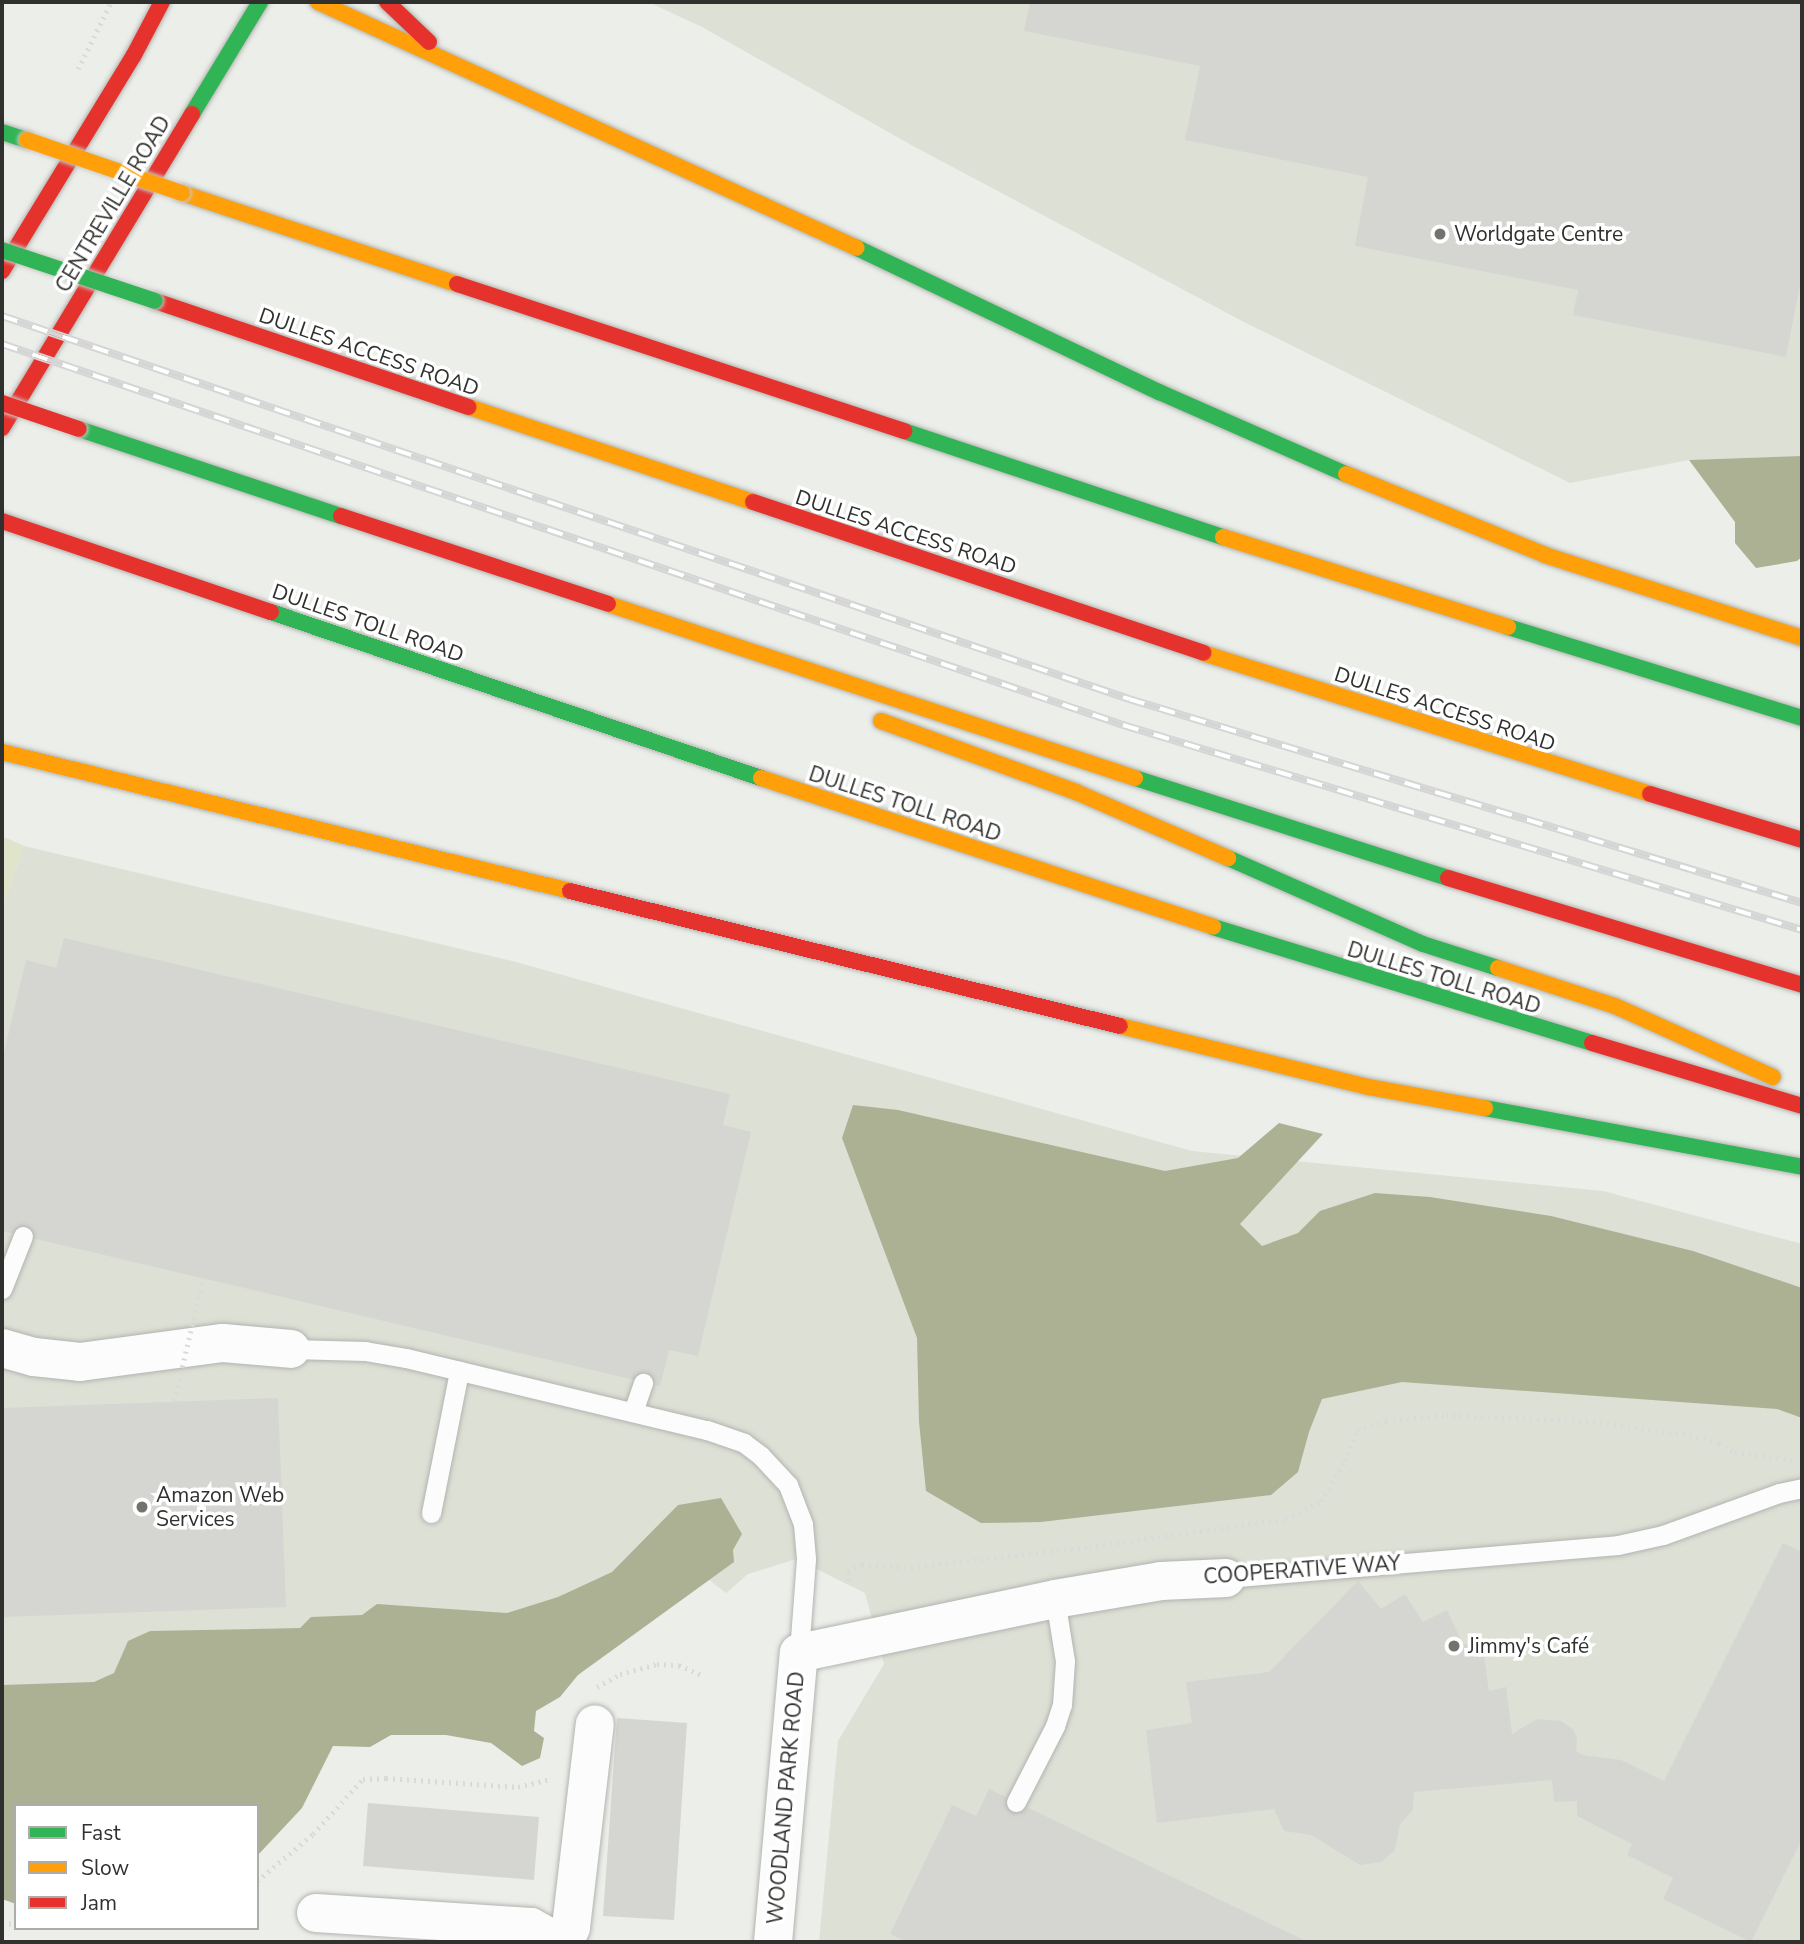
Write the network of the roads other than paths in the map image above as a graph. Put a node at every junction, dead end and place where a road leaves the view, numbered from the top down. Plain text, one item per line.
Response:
1 (162, 2) edge
2 (260, 2) edge
3 (318, 2) edge
4 (387, 2) edge
5 (456, 67) junction
6 (2, 132) edge
7 (2, 250) edge
8 (2, 271) edge
9 (2, 403) edge
10 (2, 428) edge
11 (2, 521) edge
12 (672, 625) junction
13 (1802, 638) edge
14 (808, 687) dead end
15 (869, 715) dead end
16 (1802, 718) edge
17 (2, 752) edge
18 (1802, 839) edge
19 (1802, 985) edge
20 (1802, 1090) edge
21 (1802, 1106) edge
22 (1802, 1167) edge
23 (23, 1236) dead end
24 (2, 1289) edge
25 (2, 1348) edge
26 (290, 1349) joint
27 (459, 1371) junction
28 (643, 1382) dead end
29 (634, 1412) junction
30 (1802, 1489) edge
31 (431, 1513) dead end
32 (1226, 1578) joint
33 (1055, 1599) junction
34 (799, 1653) junction
35 (591, 1710) road end
36 (1016, 1802) dead end
37 (316, 1913) dead end
38 (558, 1942) edge
39 (565, 1942) edge
40 (773, 1942) edge

1 - 8 main road
2 - 10 main road, CENTREVILLE ROAD
3 - 5 main road
4 - 5 main road
5 - 13 main road
6 - 16 main road, bridge
7 - 18 main road, DULLES ACCESS ROAD, bridge
9 - 12 main road, bridge
11 - 21 main road, DULLES TOLL ROAD
12 - 14 main road
12 - 19 main road
15 - 20 main road
17 - 22 main road
23 - 24 lane
25 - 26 street
26 - 27 lane
27 - 29 lane
27 - 31 lane
28 - 29 lane
29 - 34 lane
30 - 32 lane, COOPERATIVE WAY
32 - 33 street, COOPERATIVE WAY
33 - 34 street, COOPERATIVE WAY
33 - 36 lane
34 - 40 street, WOODLAND PARK ROAD
35 - 39 street
37 - 38 street

